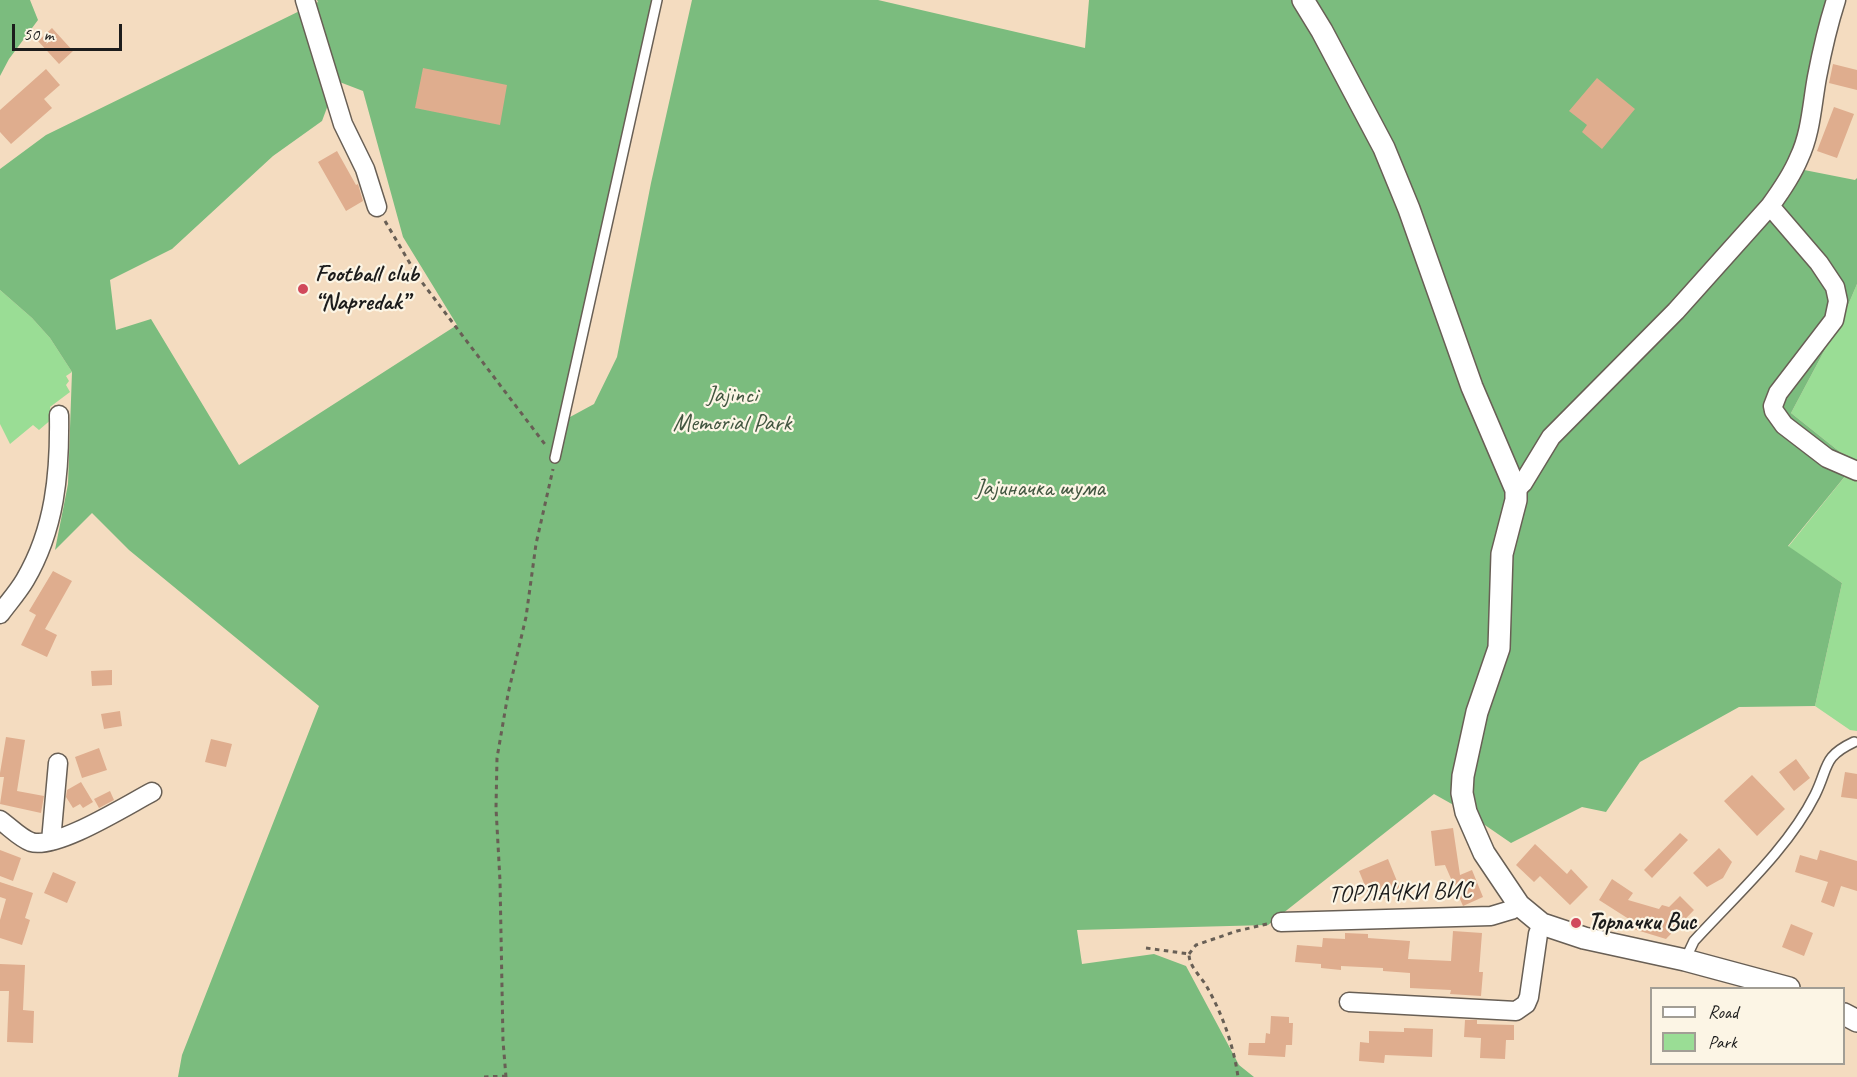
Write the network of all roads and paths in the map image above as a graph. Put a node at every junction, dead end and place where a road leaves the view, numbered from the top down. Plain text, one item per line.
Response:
1 (305, 0) edge
2 (657, 0) edge
3 (1303, 0) edge
4 (1836, 0) edge
5 (1770, 206) junction
6 (376, 207) joint
7 (59, 415) dead end
8 (555, 458) junction
9 (1857, 471) edge
10 (1516, 490) junction
11 (0, 614) edge
12 (1854, 742) dead end
13 (58, 763) dead end
14 (152, 792) dead end
15 (0, 820) edge
16 (51, 842) junction
17 (1519, 905) junction
18 (1281, 922) joint
19 (1542, 924) junction
20 (1146, 948) dead end
21 (1189, 954) junction
22 (1685, 960) junction
23 (1785, 987) edge
24 (1349, 1002) dead end
25 (506, 1076) edge
26 (484, 1077) edge
27 (1238, 1077) edge

1 - 6 street
2 - 8 lane
3 - 10 street
4 - 5 street
5 - 9 street
5 - 10 street
6 - 8 path
7 - 11 street
8 - 25 path
10 - 17 street, ТОРЛАЧКИ ВИС
12 - 22 lane
13 - 16 street
14 - 16 street
15 - 16 street
17 - 18 street, ТОРЛАЧКИ ВИС
17 - 19 street, ТОРЛАЧКИ ВИС
18 - 21 path
19 - 22 street, ТОРЛАЧКИ ВИС
19 - 24 street
20 - 21 path
21 - 27 path
22 - 23 street, ТОРЛАЧКИ ВИС
25 - 26 path

